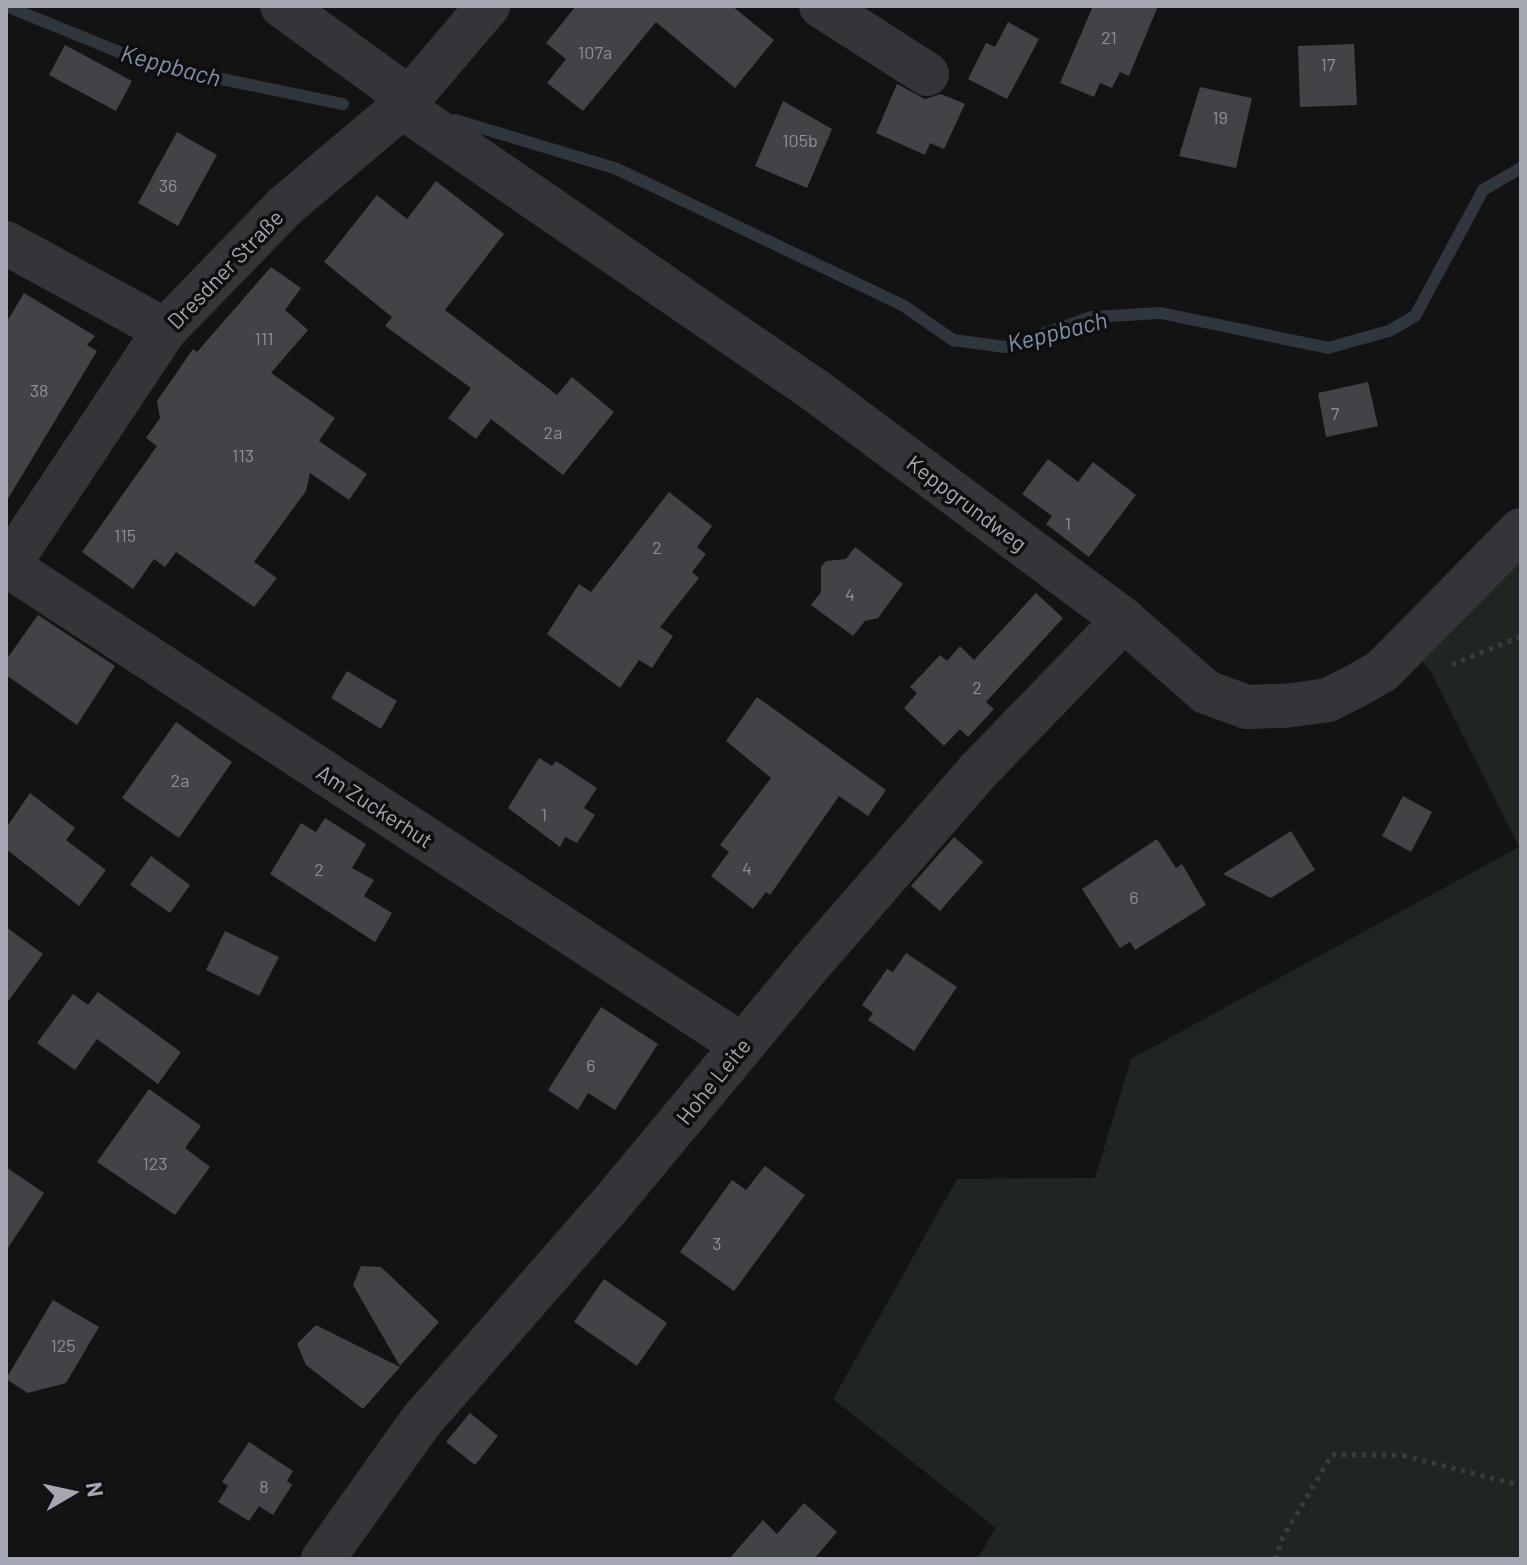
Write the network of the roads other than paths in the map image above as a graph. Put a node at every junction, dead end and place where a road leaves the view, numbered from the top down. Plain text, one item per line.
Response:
1 (282, 6) edge
2 (488, 6) edge
3 (821, 6) edge
4 (927, 74) dead end
5 (406, 102) junction
6 (6, 243) edge
7 (165, 330) junction
8 (1521, 530) edge
9 (7, 568) edge
10 (1124, 620) junction
11 (742, 1045) junction
12 (323, 1559) edge

1 - 5 street, Keppgrundweg
2 - 5 street, Dresdner Straße
3 - 4 street
5 - 7 street, Dresdner Straße
5 - 10 street, Keppgrundweg
6 - 7 street
7 - 9 street, Dresdner Straße
8 - 10 street, Keppgrundweg
9 - 11 street, Am Zuckerhut
10 - 11 street, Hohe Leite
11 - 12 street, Hohe Leite

